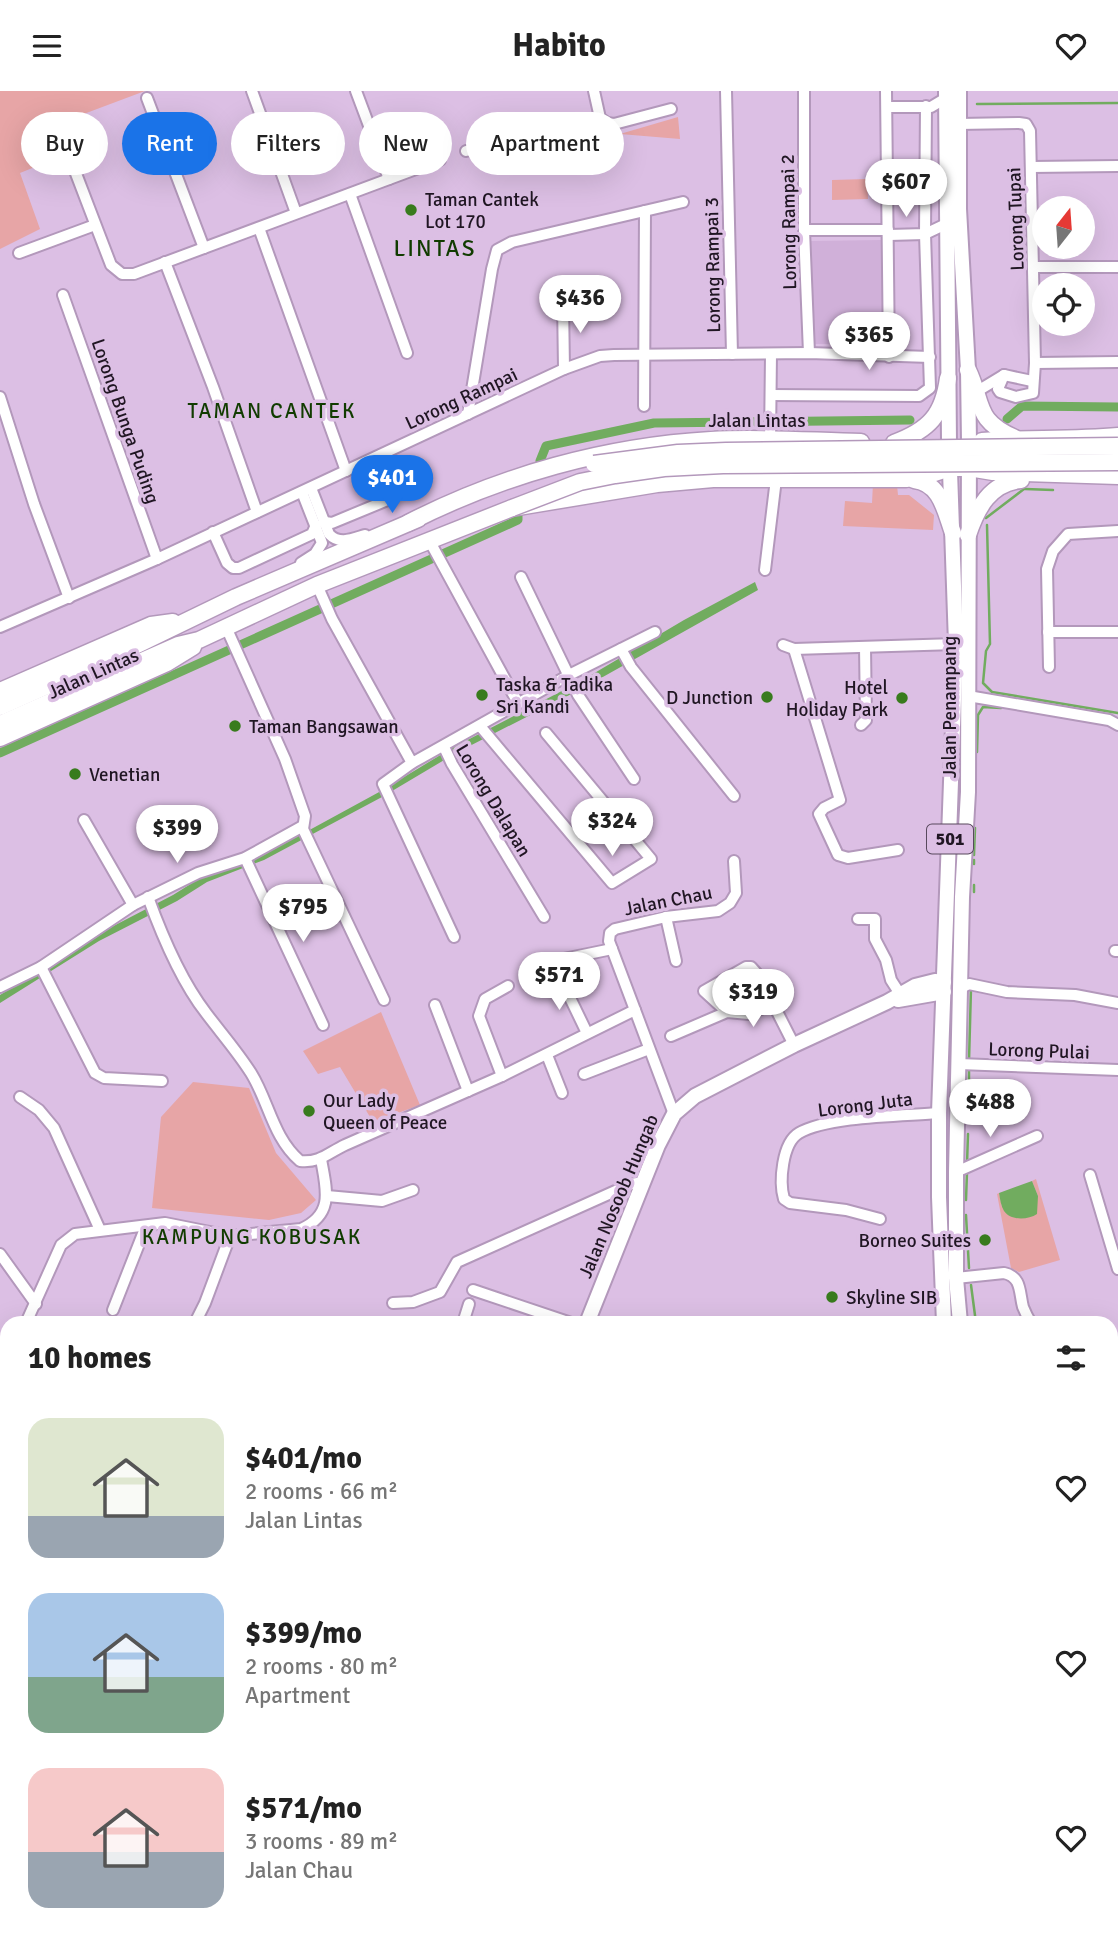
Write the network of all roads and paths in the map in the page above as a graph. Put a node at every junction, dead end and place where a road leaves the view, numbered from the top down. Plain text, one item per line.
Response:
1 (252, 91) edge
2 (356, 91) edge
3 (594, 91) edge
4 (726, 91) edge
5 (804, 91) edge
6 (886, 91) edge
7 (950, 93) edge
8 (147, 98) dead end
9 (926, 106) junction
10 (887, 107) junction
11 (671, 109) dead end
12 (599, 112) edge
13 (624, 121) edge
14 (958, 124) junction
15 (1118, 166) edge
16 (1031, 167) junction
17 (76, 175) edge
18 (400, 175) edge
19 (389, 179) junction
20 (349, 194) junction
21 (683, 202) dead end
22 (959, 209) junction
23 (645, 211) junction
24 (296, 213) junction
25 (95, 225) junction
26 (946, 225) junction
27 (259, 228) junction
28 (804, 230) junction
29 (889, 232) junction
30 (925, 234) junction
31 (204, 248) junction
32 (19, 253) dead end
33 (165, 263) junction
34 (1034, 267) junction
35 (1118, 267) edge
36 (948, 282) junction
37 (63, 295) dead end
38 (564, 302) dead end
39 (407, 353) dead end
40 (808, 353) junction
41 (732, 354) junction
42 (771, 354) junction
43 (644, 355) junction
44 (889, 357) junction
45 (930, 357) junction
46 (1118, 362) edge
47 (1035, 363) junction
48 (564, 369) junction
49 (968, 370) junction
50 (1004, 375) junction
51 (948, 378) junction
52 (1032, 381) junction
53 (976, 392) junction
54 (771, 395) junction
55 (0, 397) edge
56 (644, 406) dead end
57 (468, 414) junction
58 (1118, 436) edge
59 (1016, 439) junction
60 (771, 440) junction
61 (949, 442) junction
62 (969, 442) junction
63 (900, 443) junction
64 (1118, 446) edge
65 (380, 455) junction
66 (1118, 462) edge
67 (950, 468) junction
68 (969, 468) junction
69 (550, 470) junction
70 (346, 471) junction
71 (1018, 473) junction
72 (1055, 476) junction
73 (1118, 476) edge
74 (776, 479) junction
75 (906, 479) junction
76 (306, 490) junction
77 (508, 509) junction
78 (257, 512) junction
79 (321, 523) junction
80 (387, 531) junction
81 (1118, 531) edge
82 (213, 532) junction
83 (961, 534) junction
84 (432, 544) junction
85 (157, 559) junction
86 (765, 570) dead end
87 (521, 577) dead end
88 (253, 591) junction
89 (320, 591) junction
90 (69, 598) junction
91 (191, 619) junction
92 (0, 627) edge
93 (655, 632) dead end
94 (1048, 632) junction
95 (1118, 632) edge
96 (229, 634) junction
97 (199, 640) junction
98 (956, 644) junction
99 (865, 647) junction
100 (623, 652) junction
101 (1049, 667) dead end
102 (573, 685) junction
103 (0, 691) edge
104 (968, 697) junction
105 (518, 703) junction
106 (0, 707) edge
107 (0, 724) edge
108 (861, 725) dead end
109 (1118, 726) edge
110 (485, 731) junction
111 (546, 733) dead end
112 (0, 738) edge
113 (444, 747) junction
114 (412, 763) junction
115 (634, 779) dead end
116 (734, 796) dead end
117 (84, 820) dead end
118 (303, 827) junction
119 (898, 850) dead end
120 (245, 858) junction
121 (734, 861) dead end
122 (149, 901) junction
123 (133, 905) junction
124 (544, 917) dead end
125 (666, 917) junction
126 (858, 919) dead end
127 (454, 937) dead end
128 (612, 949) junction
129 (676, 961) dead end
130 (549, 962) dead end
131 (43, 970) junction
132 (560, 977) dead end
133 (508, 986) dead end
134 (0, 987) edge
135 (951, 990) junction
136 (921, 996) junction
137 (893, 998) junction
138 (384, 1000) dead end
139 (1118, 1003) edge
140 (772, 1004) junction
141 (435, 1005) dead end
142 (635, 1010) junction
143 (727, 1011) junction
144 (323, 1025) dead end
145 (943, 1027) junction
146 (587, 1033) junction
147 (671, 1036) dead end
148 (794, 1045) junction
149 (649, 1049) junction
150 (547, 1055) junction
151 (959, 1065) junction
152 (1118, 1070) edge
153 (584, 1074) dead end
154 (502, 1076) junction
155 (162, 1081) dead end
156 (468, 1091) junction
157 (562, 1093) dead end
158 (20, 1097) dead end
159 (939, 1113) junction
160 (674, 1114) junction
161 (1037, 1136) dead end
162 (321, 1159) junction
163 (956, 1172) junction
164 (1090, 1175) dead end
165 (645, 1182) junction
166 (413, 1190) dead end
167 (327, 1196) junction
168 (880, 1219) dead end
169 (146, 1226) junction
170 (100, 1230) junction
171 (230, 1236) junction
172 (0, 1254) edge
173 (1118, 1269) edge
174 (956, 1278) junction
175 (473, 1290) dead end
176 (393, 1303) dead end
177 (36, 1304) junction
178 (469, 1304) dead end
179 (113, 1310) dead end
180 (30, 1316) edge
181 (198, 1316) edge
182 (465, 1316) edge
183 (550, 1316) edge
184 (590, 1316) edge
185 (944, 1316) edge
186 (959, 1316) edge
187 (1028, 1316) edge

1 - 24 street
2 - 19 street
3 - 12 street
4 - 41 street, Lorong Rampai 3
5 - 28 street, Lorong Rampai 2
6 - 10 street
7 - 9 street
7 - 14 main road, Jalan Penampang / 501
7 - 26 main road, Jalan Penampang / 501
8 - 31 street
9 - 10 street
9 - 30 street
10 - 29 street
11 - 13 street
14 - 16 street, Lorong Tupai
14 - 22 main road, Jalan Penampang / 501
15 - 16 street
16 - 34 street, Lorong Tupai
17 - 25 street
18 - 19 street
19 - 20 street
20 - 24 street
20 - 39 street
21 - 23 street
22 - 26 main road
22 - 49 main road, Jalan Penampang / 501
23 - 43 street
23 - 57 street
24 - 27 street
25 - 32 street
25 - 33 street
26 - 30 street
26 - 36 main road, Jalan Penampang / 501
27 - 31 street
27 - 70 street
28 - 29 street
28 - 40 street, Lorong Rampai 2
29 - 30 street
29 - 44 street
30 - 36 street
30 - 45 street
31 - 33 street
33 - 78 street
34 - 35 street
34 - 47 street, Lorong Tupai
36 - 51 main road, Jalan Penampang / 501
37 - 85 street, Lorong Bunga Puding
38 - 48 street
40 - 42 street, Lorong Rampai
40 - 44 street, Lorong Rampai
41 - 42 street, Lorong Rampai
41 - 43 street, Lorong Rampai
42 - 54 street
43 - 48 street, Lorong Rampai
43 - 56 street
44 - 45 street, Lorong Rampai
45 - 54 street
46 - 47 street
47 - 52 street, Lorong Tupai
48 - 57 street, Lorong Rampai
49 - 53 highway
49 - 62 main road, Jalan Penampang / 501
50 - 52 street
50 - 52 street
50 - 53 street
51 - 61 main road, Jalan Penampang / 501
51 - 63 highway
53 - 59 highway
54 - 60 street
55 - 90 street
57 - 65 street, Lorong Rampai
58 - 59 highway, Jalan Lintas
59 - 62 highway, Jalan Lintas
59 - 71 highway
60 - 63 highway, Jalan Lintas
60 - 69 highway, Jalan Lintas
61 - 62 highway, Jalan Lintas
61 - 63 highway, Jalan Lintas
61 - 67 main road, Jalan Penampang / 501
62 - 68 main road, Jalan Penampang / 501
63 - 75 highway
64 - 69 highway, Jalan Lintas, bridge
65 - 70 street, Lorong Rampai
65 - 79 street
66 - 77 highway, Jalan Lintas, bridge
67 - 68 highway, Jalan Lintas
67 - 75 highway, Jalan Lintas
67 - 83 main road, Jalan Penampang / 501
68 - 71 highway, Jalan Lintas
68 - 83 main road, Jalan Penampang / 501
69 - 80 highway, Jalan Lintas
70 - 76 street, Lorong Rampai
71 - 72 highway, Jalan Lintas
72 - 73 highway, Jalan Lintas
72 - 83 highway
74 - 75 highway, Jalan Lintas
74 - 77 highway, Jalan Lintas, bridge
74 - 86 street
75 - 83 highway
76 - 78 street, Lorong Rampai
76 - 79 street
77 - 84 highway, Jalan Lintas
78 - 82 street, Lorong Rampai
79 - 80 street
79 - 82 street
79 - 88 street
80 - 88 highway, Jalan Lintas
81 - 94 street
82 - 85 street, Lorong Rampai
83 - 98 main road, Jalan Penampang / 501
83 - 104 main road, Jalan Penampang / 501
84 - 89 highway, Jalan Lintas
84 - 105 street
85 - 90 street, Lorong Rampai
87 - 102 street
88 - 91 highway, Jalan Lintas
89 - 96 highway, Jalan Lintas
89 - 114 street
90 - 92 street, Lorong Rampai
91 - 103 highway, Jalan Lintas
91 - 106 highway, Jalan Lintas
93 - 100 street
94 - 95 street
94 - 101 street
96 - 97 highway, Jalan Lintas
96 - 118 street
97 - 107 highway, Jalan Lintas
97 - 112 highway, Jalan Lintas
98 - 99 street
98 - 135 main road, Jalan Penampang / 501
99 - 108 street
99 - 119 street
100 - 102 street
100 - 116 street
102 - 105 street
102 - 115 street
104 - 109 street
104 - 135 main road, Jalan Penampang / 501
105 - 110 street
110 - 111 street
110 - 113 street
113 - 114 street, Lorong Dalapan
113 - 124 street, Lorong Dalapan
114 - 127 street, Lorong Dalapan
117 - 123 street
118 - 120 street
118 - 138 street
120 - 122 street
120 - 144 street
121 - 125 street, Jalan Chau
122 - 123 street
122 - 162 street
123 - 131 street
125 - 128 street, Jalan Chau
125 - 129 street
126 - 137 street
128 - 130 street
128 - 142 street
131 - 134 street
131 - 155 street
132 - 146 street
133 - 154 street
135 - 136 main road, Jalan Nosoob Hungab
135 - 137 main road, Jalan Nosoob Hungab
135 - 139 street
135 - 145 main road, Jalan Penampang / 501
135 - 151 main road, Jalan Penampang / 501
136 - 137 main road, Jalan Nosoob Hungab
136 - 145 main road
137 - 148 main road, Jalan Nosoob Hungab
140 - 143 street
140 - 143 street
140 - 148 street
141 - 156 street
142 - 146 street
142 - 149 street
143 - 147 street
145 - 159 main road, Jalan Penampang / 501
146 - 150 street
148 - 160 main road, Jalan Nosoob Hungab
149 - 153 street
149 - 160 street
150 - 154 street
150 - 157 street
151 - 152 street, Lorong Pulai
151 - 163 main road, Jalan Penampang / 501
154 - 156 street
156 - 162 street
158 - 170 street
159 - 168 street, Lorong Juta
159 - 185 main road, Jalan Penampang / 501
160 - 165 main road, Jalan Nosoob Hungab
161 - 163 street
162 - 167 street
163 - 174 main road, Jalan Penampang / 501
164 - 173 street
165 - 176 street
165 - 184 main road, Jalan Nosoob Hungab
166 - 167 street
167 - 171 street
169 - 170 street
169 - 171 street
169 - 179 street
170 - 177 street
171 - 181 street
172 - 177 street
174 - 186 main road, Jalan Penampang / 501
174 - 187 street
175 - 183 street
177 - 180 street
178 - 182 street

